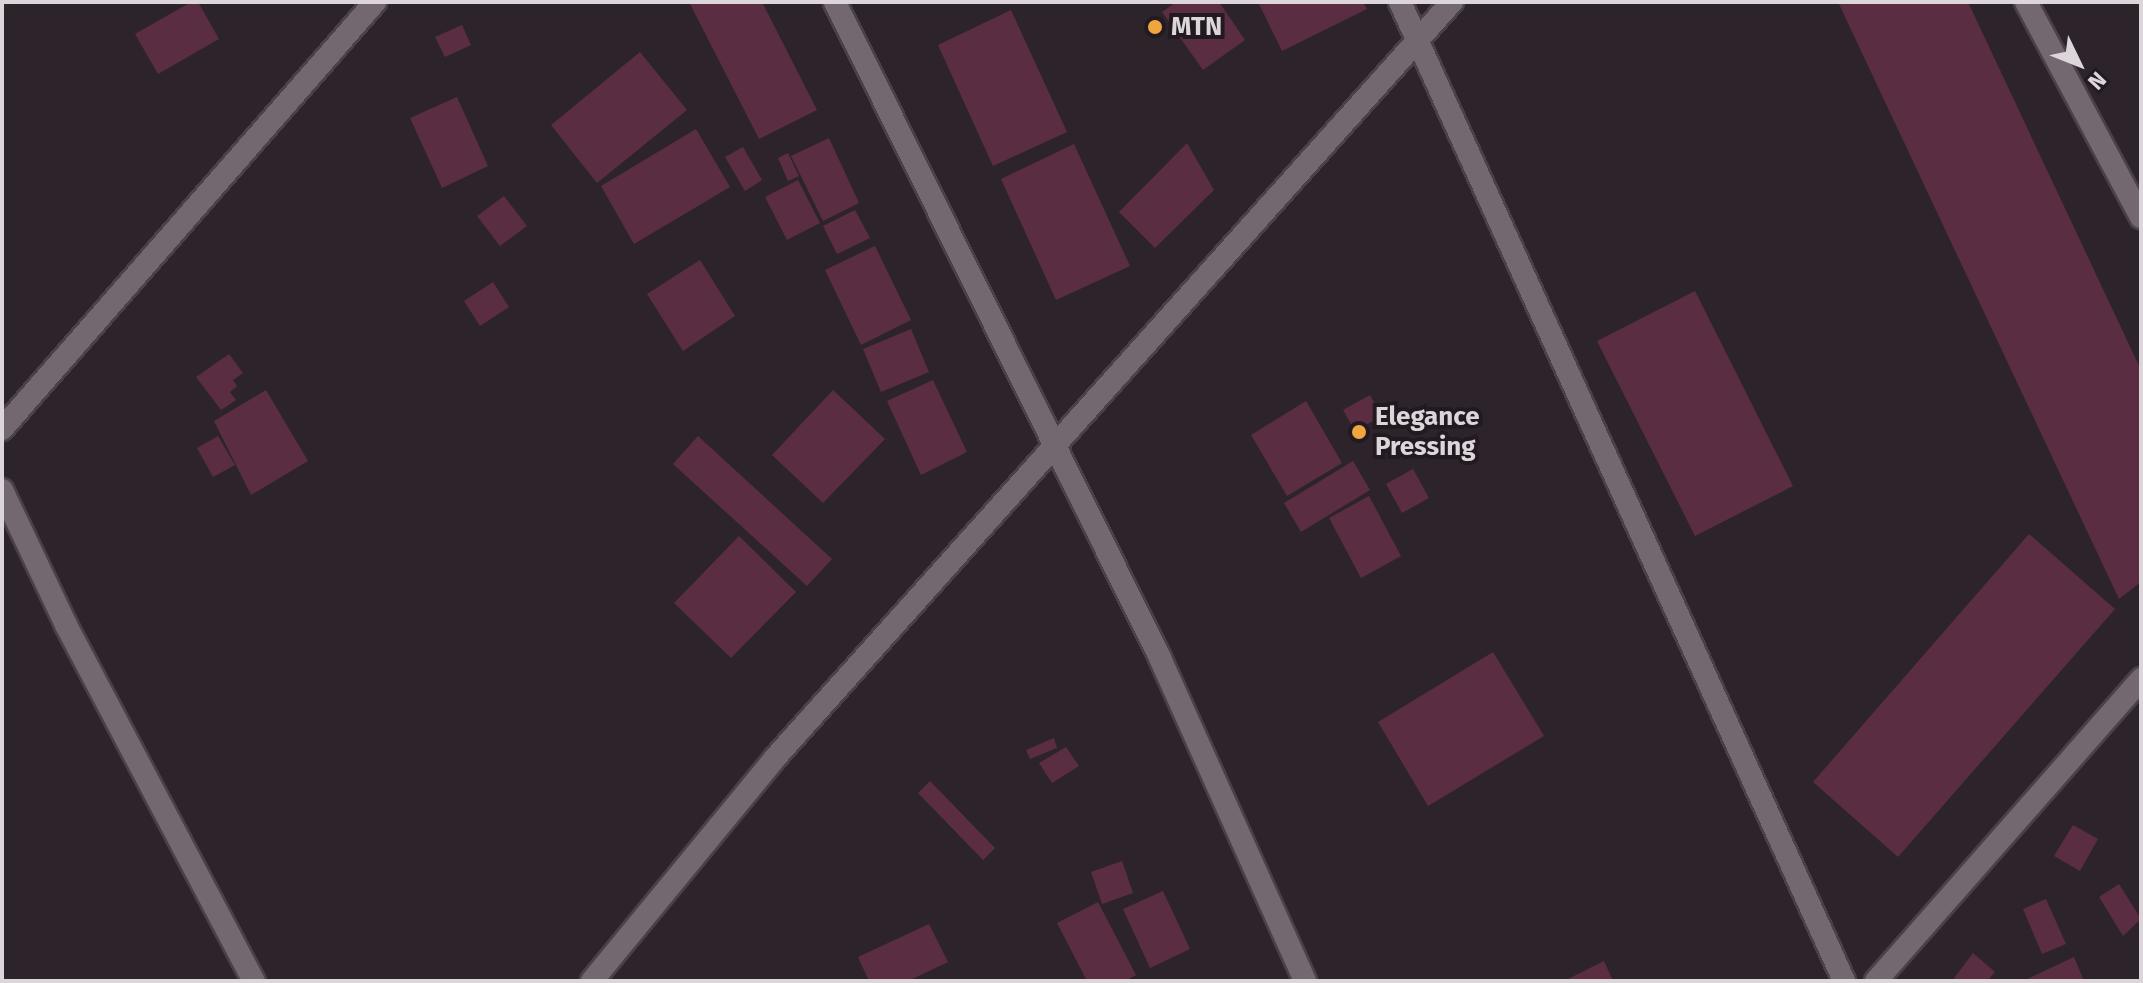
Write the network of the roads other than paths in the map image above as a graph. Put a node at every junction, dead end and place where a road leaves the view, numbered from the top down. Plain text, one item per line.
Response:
1 (375, 2) edge
2 (835, 2) edge
3 (1400, 2) edge
4 (1452, 2) edge
5 (2026, 2) edge
6 (1417, 41) junction
7 (2141, 217) edge
8 (2, 429) edge
9 (1054, 446) junction
10 (2, 490) edge
11 (2141, 679) edge
12 (254, 981) edge
13 (592, 981) edge
14 (1305, 981) edge
15 (1844, 981) edge
16 (1876, 981) edge

1 - 8 street
2 - 9 street
3 - 6 street
4 - 6 street
5 - 7 street
6 - 9 street
6 - 15 street
9 - 13 street
9 - 14 street
10 - 12 street
11 - 16 street

